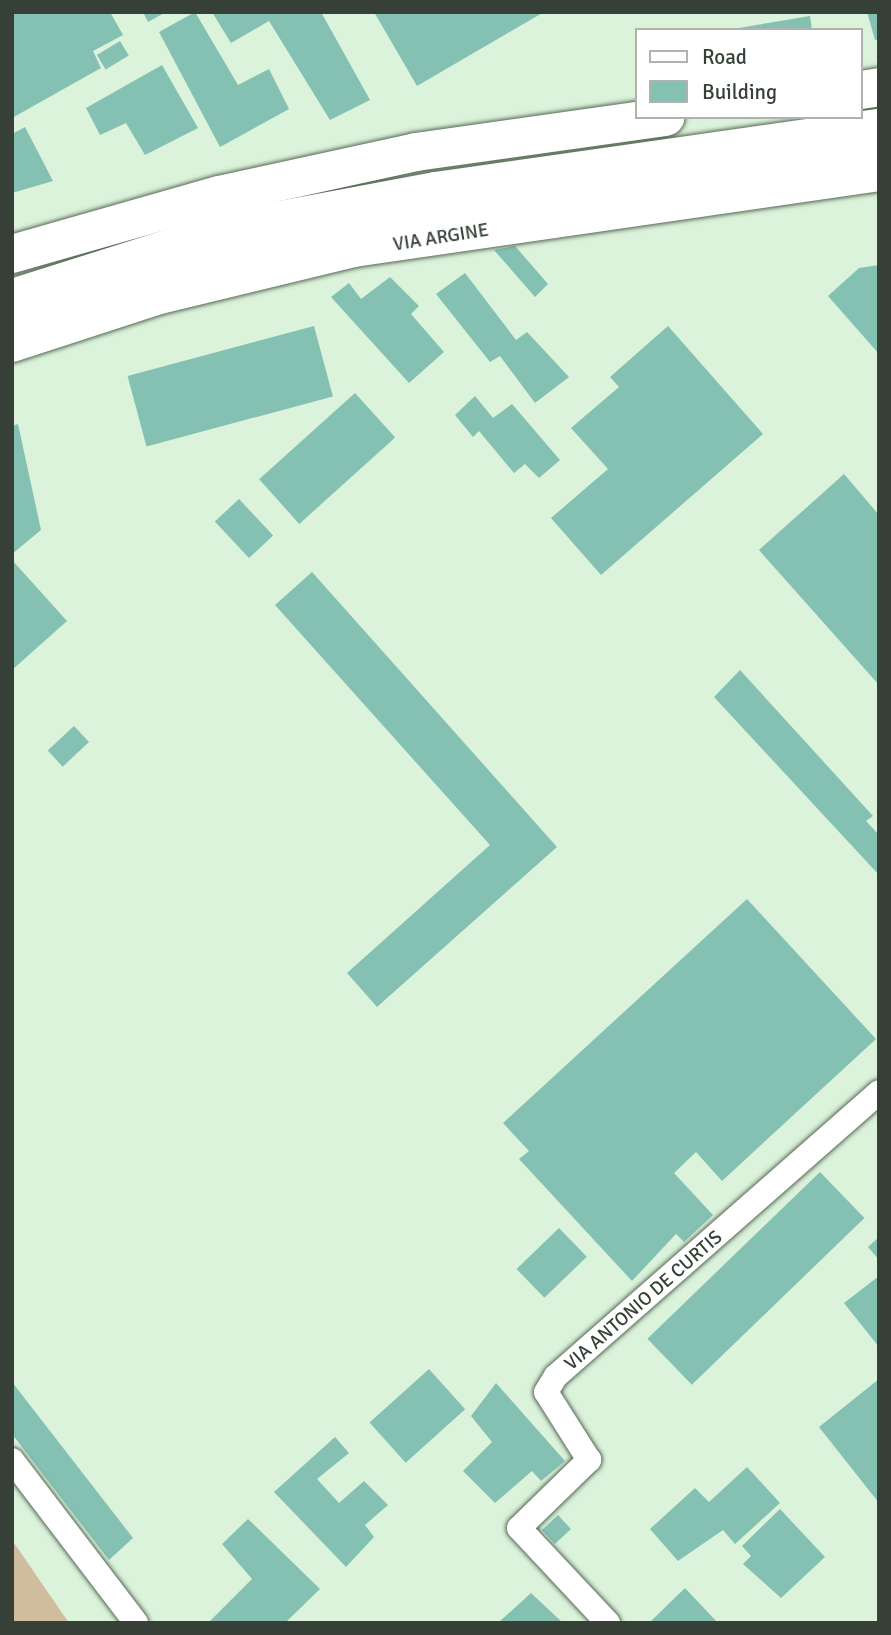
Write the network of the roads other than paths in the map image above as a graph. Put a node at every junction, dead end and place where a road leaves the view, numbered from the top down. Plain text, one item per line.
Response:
1 (652, 119) edge
2 (879, 125) edge
3 (879, 146) edge
4 (879, 174) edge
5 (12, 254) edge
6 (12, 295) edge
7 (12, 316) edge
8 (12, 346) edge
9 (879, 1092) edge
10 (12, 1460) edge
11 (136, 1623) edge
12 (608, 1623) edge

1 - 5 highway
2 - 6 street
3 - 7 highway
4 - 8 street, VIA ARGINE
9 - 12 street, VIA ANTONIO DE CURTIS
10 - 11 street

